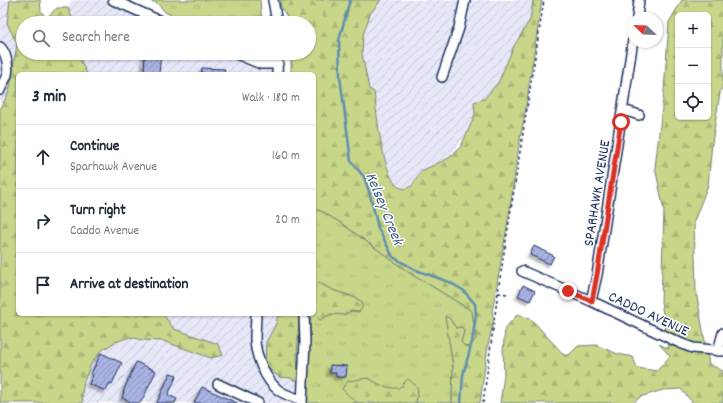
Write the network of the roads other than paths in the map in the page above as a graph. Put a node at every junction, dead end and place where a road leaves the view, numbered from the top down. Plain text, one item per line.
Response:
1 (113, 0) edge
2 (273, 0) edge
3 (465, 0) edge
4 (639, 0) edge
5 (637, 12) edge
6 (149, 16) edge
7 (276, 16) edge
8 (0, 47) edge
9 (632, 48) edge
10 (251, 60) edge
11 (278, 60) edge
12 (278, 64) junction
13 (277, 72) edge
14 (442, 77) dead end
15 (0, 90) edge
16 (623, 110) junction
17 (639, 115) dead end
18 (522, 271) dead end
19 (592, 301) junction
20 (256, 316) edge
21 (304, 316) edge
22 (723, 333) edge
23 (721, 351) edge
24 (218, 384) dead end
25 (246, 401) edge
26 (302, 401) edge
27 (258, 403) edge

1 - 6 street
2 - 7 street
3 - 14 street
4 - 5 street
8 - 15 street
9 - 16 street, SPARHAWK AVENUE
10 - 12 street
11 - 12 street
12 - 13 street
16 - 17 street
16 - 19 street, SPARHAWK AVENUE
18 - 19 street, CADDO AVENUE
19 - 23 street, CADDO AVENUE
20 - 26 street
21 - 26 street
22 - 23 street
24 - 25 street
25 - 27 street

